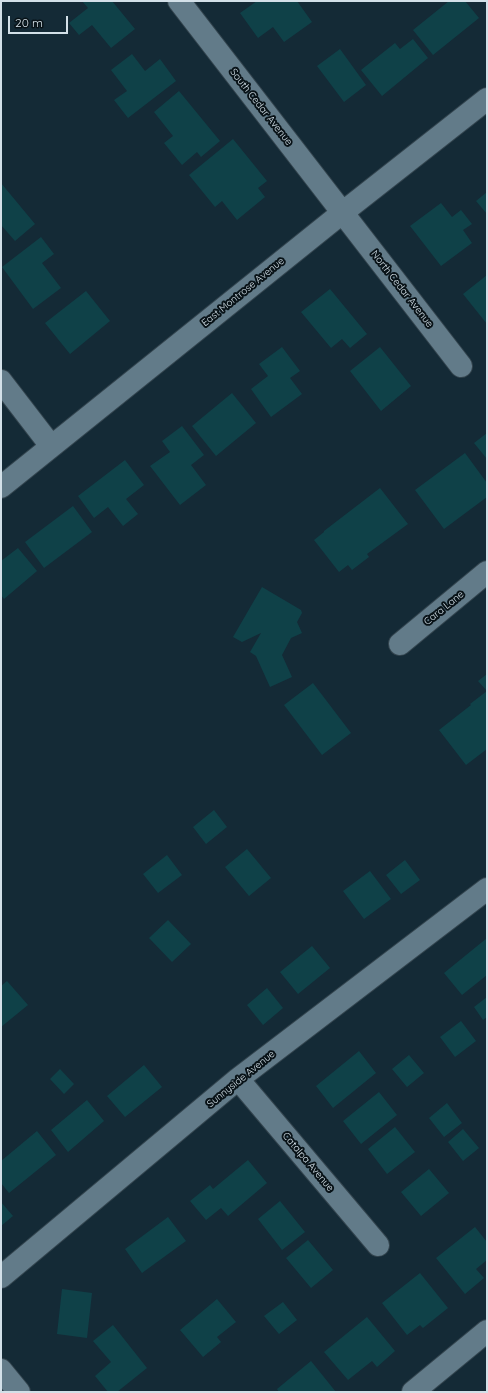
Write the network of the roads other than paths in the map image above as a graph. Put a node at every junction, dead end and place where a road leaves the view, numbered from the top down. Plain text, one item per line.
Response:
1 (180, 1) edge
2 (487, 99) edge
3 (342, 213) junction
4 (461, 366) dead end
5 (1, 381) edge
6 (51, 446) junction
7 (1, 486) edge
8 (487, 572) edge
9 (400, 644) dead end
10 (487, 889) edge
11 (238, 1080) junction
12 (378, 1245) dead end
13 (1, 1278) edge
14 (487, 1331) edge
15 (1, 1370) edge
16 (19, 1392) edge
17 (413, 1392) edge

1 - 3 street, South Cedar Avenue
2 - 3 street, East Montrose Avenue
3 - 4 street, North Cedar Avenue
3 - 6 street, East Montrose Avenue
5 - 6 street
6 - 7 street, East Montrose Avenue
8 - 9 street, Cara Lane
10 - 11 street, Sunnyside Avenue
11 - 12 street, Catalpa Avenue
11 - 13 street, Sunnyside Avenue
14 - 17 street
15 - 16 street

